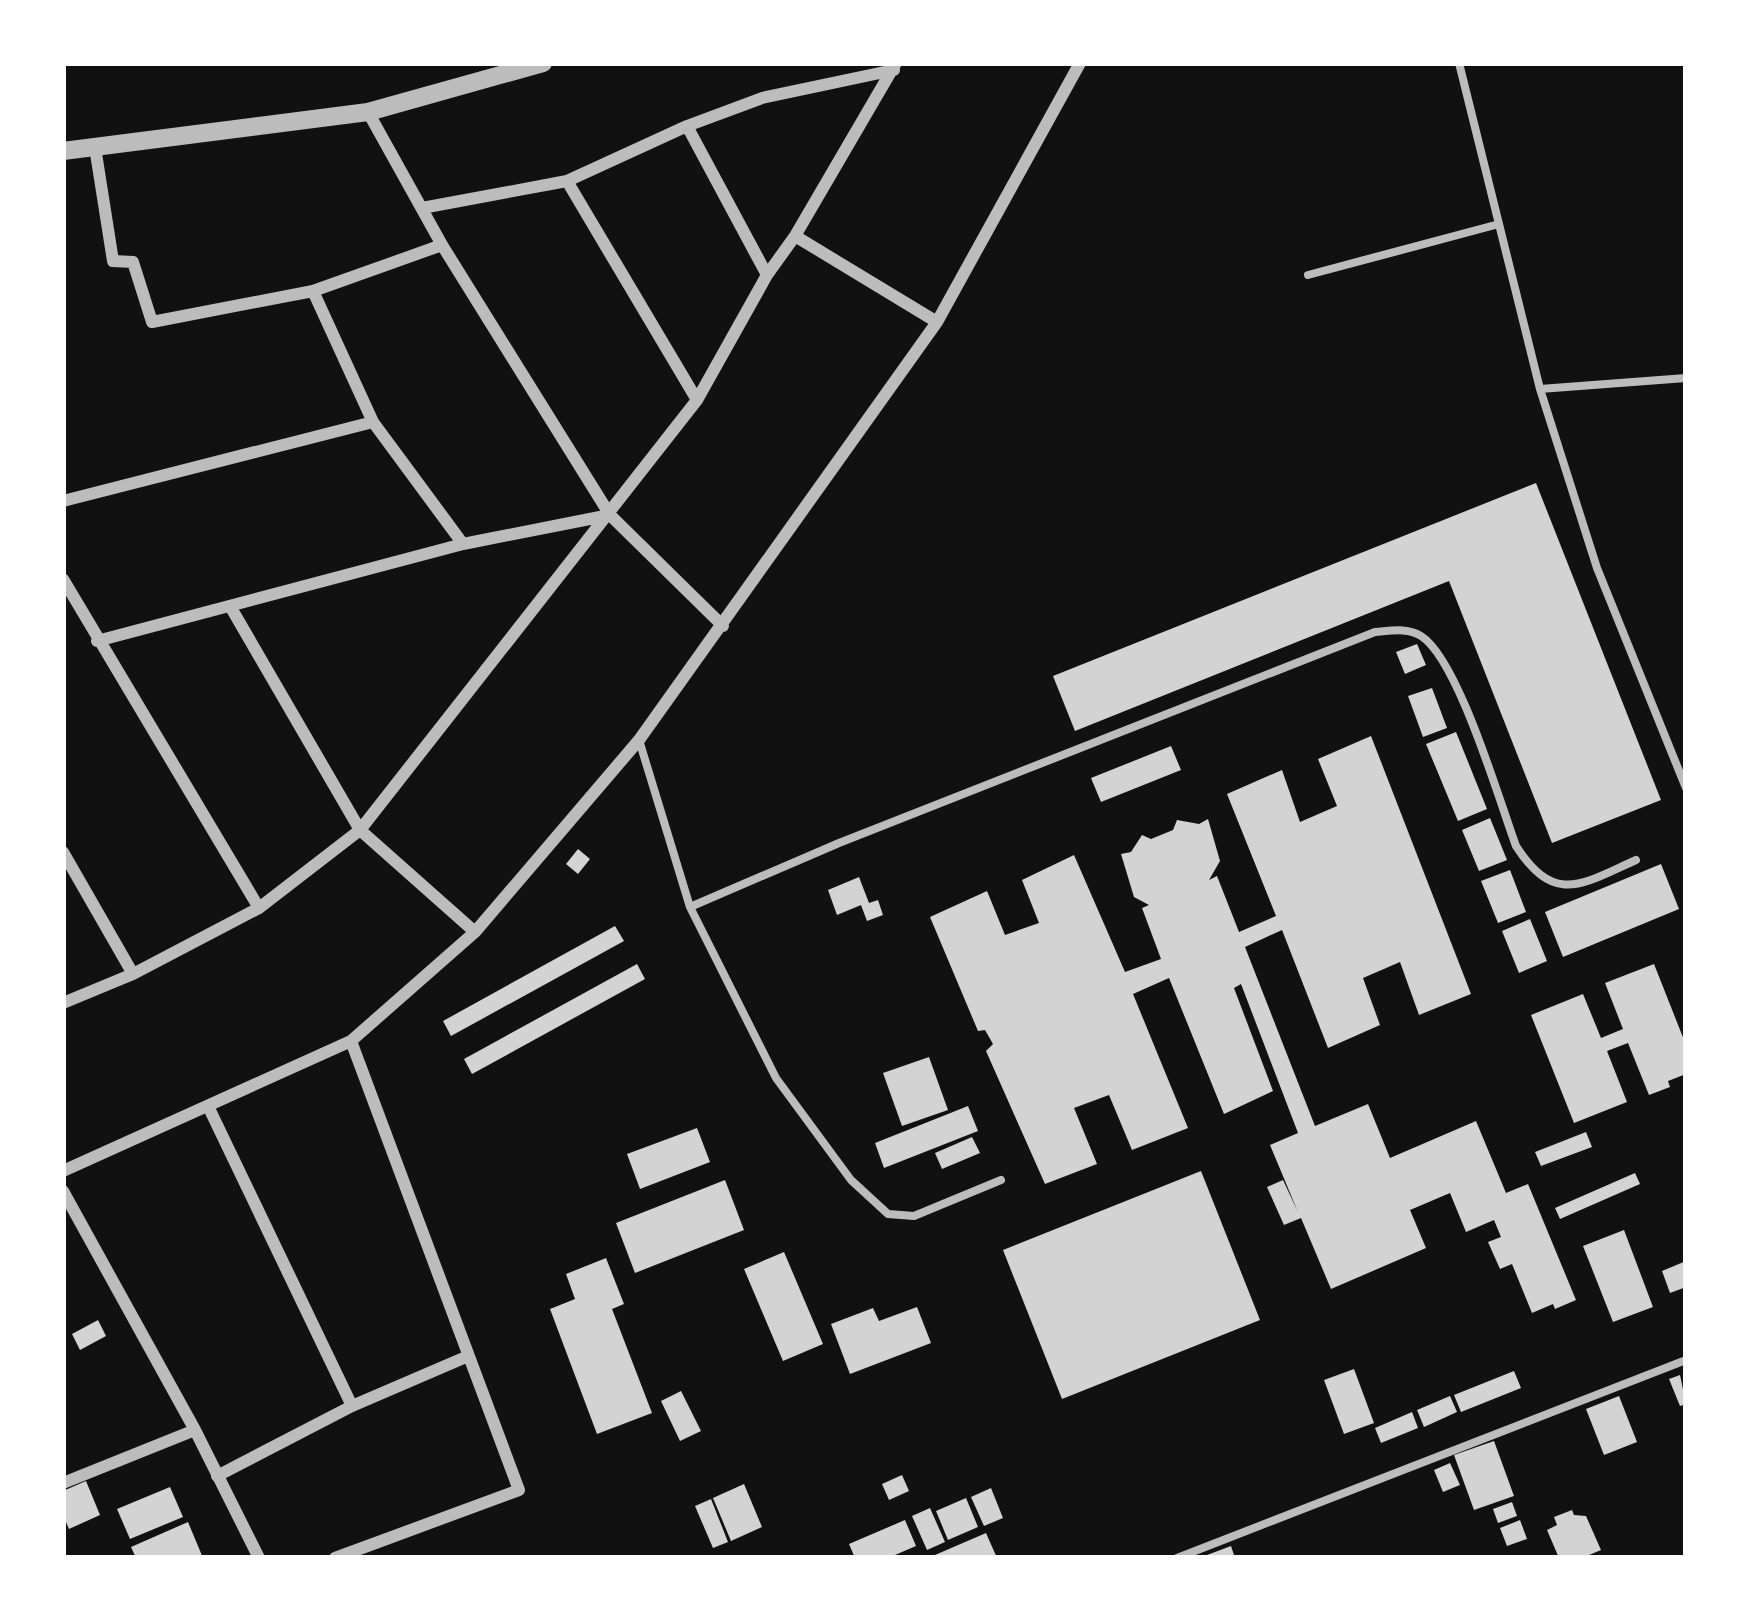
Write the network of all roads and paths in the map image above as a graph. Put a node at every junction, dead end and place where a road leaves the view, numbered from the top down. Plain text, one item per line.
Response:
1 (543, 63) edge
2 (1080, 63) edge
3 (1459, 63) edge
4 (895, 66) edge
5 (368, 112) junction
6 (687, 126) junction
7 (95, 147) junction
8 (63, 151) edge
9 (567, 181) junction
10 (422, 208) junction
11 (1499, 224) junction
12 (795, 236) junction
13 (442, 244) junction
14 (767, 275) junction
15 (1308, 275) dead end
16 (313, 291) junction
17 (938, 322) junction
18 (1686, 378) edge
19 (1540, 389) junction
20 (698, 400) junction
21 (373, 422) junction
22 (63, 501) edge
23 (610, 515) junction
24 (463, 544) junction
25 (63, 579) edge
26 (230, 606) junction
27 (723, 626) junction
28 (97, 641) junction
29 (639, 740) junction
30 (1686, 788) edge
31 (360, 830) junction
32 (63, 852) edge
33 (1636, 860) dead end
34 (690, 907) junction
35 (259, 908) junction
36 (475, 932) junction
37 (133, 974) junction
38 (63, 1003) edge
39 (351, 1041) junction
40 (208, 1106) junction
41 (63, 1171) edge
42 (1001, 1180) dead end
43 (63, 1191) edge
44 (466, 1357) junction
45 (1686, 1360) edge
46 (352, 1406) junction
47 (195, 1430) junction
48 (217, 1476) junction
49 (63, 1483) edge
50 (259, 1558) edge
51 (335, 1558) edge
52 (1177, 1558) edge

1 - 5 street
2 - 17 street
3 - 11 lane
4 - 6 street
4 - 12 street
5 - 7 street
5 - 10 street
6 - 9 street
6 - 14 street
7 - 8 street
7 - 16 street
9 - 10 street
9 - 20 street
10 - 13 street
11 - 15 lane
11 - 19 lane
12 - 14 street
12 - 17 street
13 - 16 street
13 - 23 street
14 - 20 street
16 - 21 street
17 - 27 street
18 - 19 lane
19 - 30 lane
20 - 23 street
21 - 22 street
21 - 24 street
23 - 24 street
23 - 27 street
23 - 31 street
24 - 26 street
25 - 28 street
26 - 28 street
26 - 31 street
27 - 29 street
28 - 35 street
29 - 34 lane
29 - 36 street
31 - 35 street
31 - 36 street
32 - 37 street
33 - 34 lane
34 - 42 lane
35 - 37 street
36 - 39 street
37 - 38 street
39 - 40 street
39 - 44 street
40 - 41 street
40 - 46 street
43 - 47 street
44 - 46 street
44 - 51 street
45 - 52 lane
46 - 48 street
47 - 48 street
47 - 49 street
48 - 50 street

